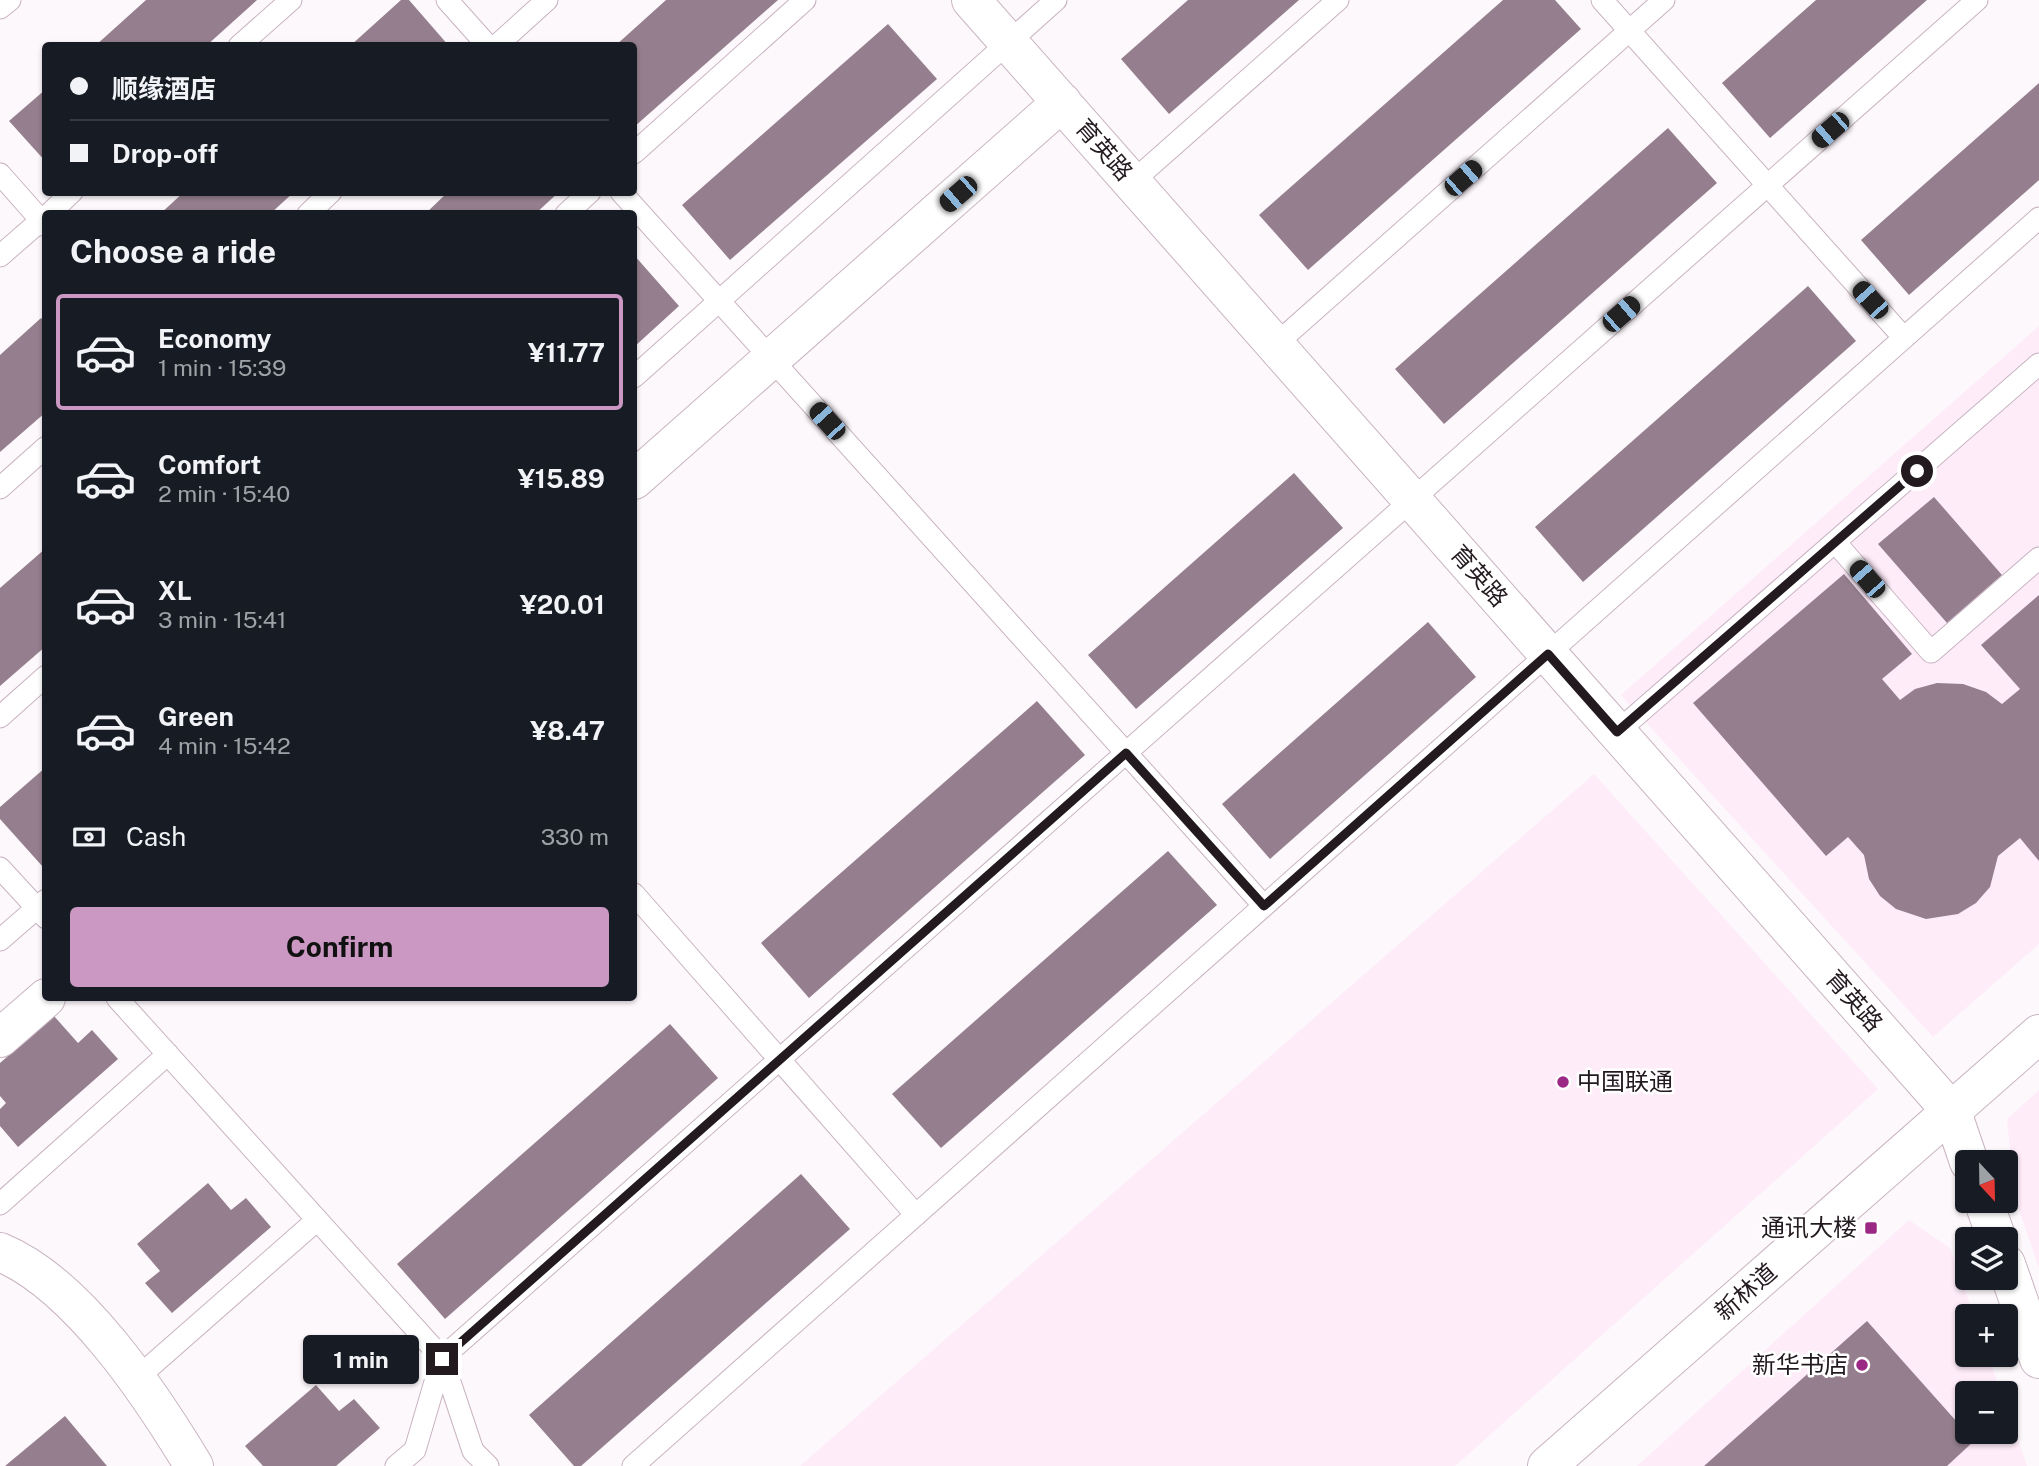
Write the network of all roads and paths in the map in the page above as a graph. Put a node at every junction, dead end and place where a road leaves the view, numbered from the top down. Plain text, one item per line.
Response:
1 (10, 0) edge
2 (290, 0) edge
3 (447, 0) edge
4 (547, 0) edge
5 (805, 0) edge
6 (971, 0) edge
7 (1056, 0) edge
8 (1338, 0) edge
9 (1602, 0) edge
10 (1664, 0) edge
11 (1977, 0) edge
12 (0, 8) edge
13 (1630, 30) junction
14 (243, 42) edge
15 (484, 42) edge
16 (500, 42) edge
17 (1008, 43) junction
18 (1062, 102) junction
19 (637, 150) edge
20 (0, 174) edge
21 (1132, 183) junction
22 (1768, 185) junction
23 (68, 196) edge
24 (327, 196) edge
25 (586, 196) edge
26 (625, 196) edge
27 (54, 210) edge
28 (312, 210) edge
29 (570, 210) edge
30 (42, 216) edge
31 (2039, 218) edge
32 (42, 221) edge
33 (0, 256) edge
34 (718, 301) junction
35 (1904, 338) junction
36 (1275, 345) junction
37 (771, 359) junction
38 (2039, 363) edge
39 (637, 374) edge
40 (42, 451) edge
41 (637, 477) edge
42 (0, 488) edge
43 (1412, 500) junction
44 (1835, 542) junction
45 (2039, 558) edge
46 (1548, 654) junction
47 (42, 680) edge
48 (0, 717) edge
49 (1617, 732) junction
50 (1126, 753) junction
51 (0, 868) edge
52 (637, 897) edge
53 (1264, 906) junction
54 (42, 909) edge
55 (0, 940) edge
56 (43, 1001) edge
57 (120, 1001) edge
58 (2039, 1034) edge
59 (0, 1038) edge
60 (168, 1054) junction
61 (779, 1059) junction
62 (1952, 1112) junction
63 (1965, 1150) edge
64 (0, 1203) edge
65 (916, 1215) junction
66 (317, 1220) junction
67 (0, 1252) edge
68 (2015, 1290) edge
69 (442, 1359) junction
70 (2039, 1359) edge
71 (136, 1378) junction
72 (194, 1466) edge
73 (396, 1466) edge
74 (488, 1466) edge
75 (633, 1466) edge
76 (1547, 1466) edge

1 - 12 lane
2 - 14 lane
3 - 15 lane
4 - 16 lane
5 - 19 lane
6 - 17 street, 育英路
7 - 17 lane
8 - 21 lane
9 - 13 lane
10 - 13 lane
11 - 22 lane
13 - 22 lane
13 - 36 lane
17 - 18 street, 育英路
17 - 34 lane
18 - 21 street, 育英路
18 - 37 street
20 - 30 lane
21 - 36 street, 育英路
22 - 35 lane
22 - 43 lane
23 - 27 lane
24 - 28 lane
25 - 29 lane
26 - 34 lane
31 - 35 lane
32 - 33 lane
34 - 37 lane
34 - 39 lane
35 - 46 lane
36 - 43 street, 育英路
37 - 41 street
37 - 50 lane
38 - 44 lane
40 - 42 lane
43 - 46 street, 育英路
43 - 50 lane
44 - 45 lane
44 - 49 lane
46 - 49 street, 育英路
46 - 53 lane
47 - 48 lane
49 - 62 street, 育英路
50 - 53 lane
50 - 61 lane
51 - 54 lane
52 - 61 lane
53 - 65 lane
54 - 55 lane
56 - 59 street
57 - 60 lane
58 - 62 street, 新林道
60 - 64 lane
60 - 66 lane
61 - 65 lane
61 - 69 lane
62 - 63 street, 育英路
62 - 76 street, 新林道
65 - 75 lane
66 - 69 lane
66 - 71 lane
67 - 71 street
68 - 70 street
69 - 73 lane
69 - 74 lane
71 - 72 street

